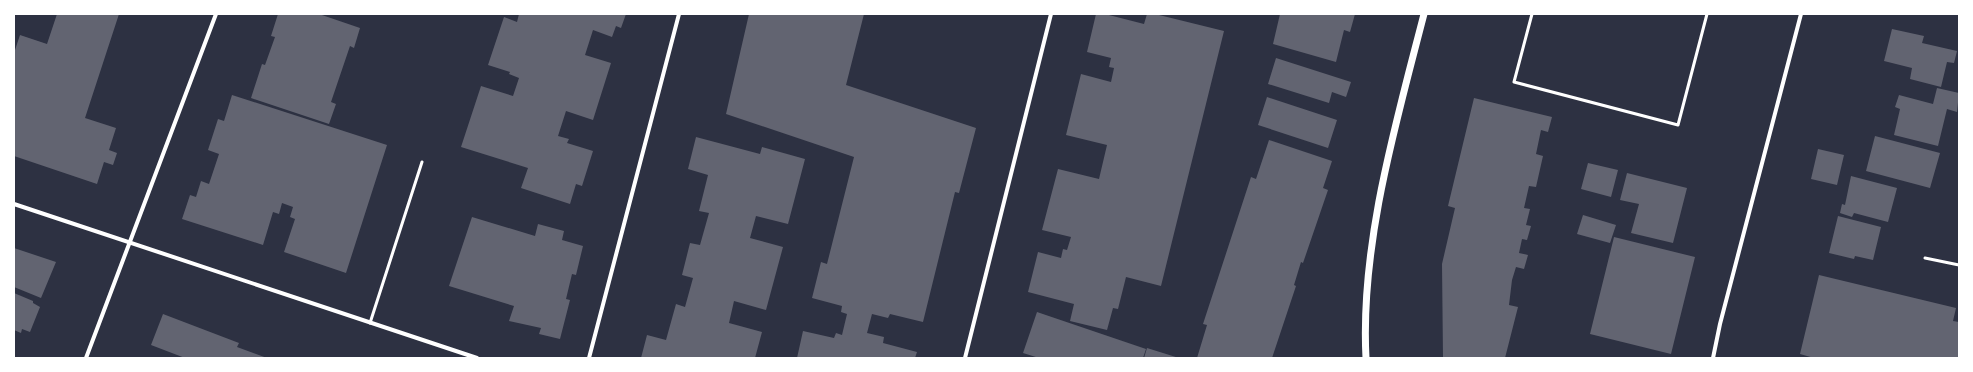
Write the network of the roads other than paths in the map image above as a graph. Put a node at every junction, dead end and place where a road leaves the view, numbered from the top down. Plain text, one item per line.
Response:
1 (216, 14) edge
2 (679, 14) edge
3 (1051, 14) edge
4 (1424, 14) edge
5 (1532, 14) edge
6 (1707, 14) edge
7 (1801, 14) edge
8 (422, 162) dead end
9 (14, 204) edge
10 (129, 243) junction
11 (1925, 258) dead end
12 (1959, 265) edge
13 (370, 323) junction
14 (86, 358) edge
15 (477, 358) edge
16 (590, 358) edge
17 (966, 358) edge
18 (1366, 358) edge
19 (1713, 358) edge

1 - 10 street
2 - 16 street
3 - 17 street
4 - 18 street
5 - 6 lane
7 - 19 street
8 - 13 lane
9 - 10 street
10 - 13 street
10 - 14 street
11 - 12 lane
13 - 15 street

